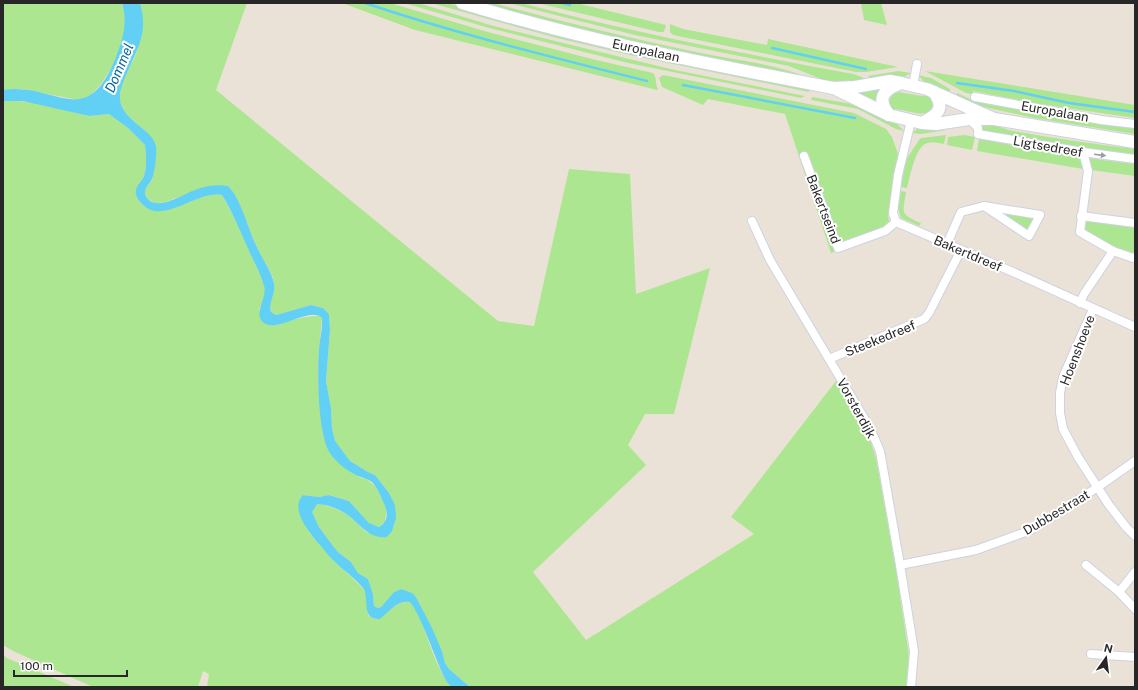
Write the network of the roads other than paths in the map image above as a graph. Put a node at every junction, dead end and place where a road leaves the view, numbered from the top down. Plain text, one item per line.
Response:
1 (462, 3) edge
2 (917, 64) dead end
3 (900, 83) junction
4 (913, 86) junction
5 (833, 88) junction
6 (934, 92) junction
7 (975, 97) dead end
8 (889, 115) junction
9 (969, 119) junction
10 (994, 119) junction
11 (916, 122) junction
12 (1135, 124) edge
13 (1135, 142) edge
14 (1083, 152) junction
15 (804, 156) dead end
16 (1135, 159) edge
17 (984, 206) junction
18 (1081, 216) junction
19 (752, 221) dead end
20 (896, 222) junction
21 (1135, 223) edge
22 (946, 244) junction
23 (961, 250) junction
24 (1113, 251) junction
25 (1135, 257) edge
26 (1080, 303) junction
27 (1093, 309) junction
28 (1135, 327) edge
29 (829, 359) junction
30 (1135, 461) edge
31 (1098, 487) junction
32 (1135, 536) edge
33 (900, 565) junction
34 (1086, 565) dead end
35 (1135, 572) edge
36 (1119, 592) junction
37 (1135, 609) edge
38 (1090, 654) dead end
39 (1135, 657) edge
40 (911, 687) edge

1 - 5 main road, Europalaan
2 - 4 street
3 - 4 main road
3 - 5 main road, Europalaan
3 - 8 main road
4 - 6 main road
5 - 8 main road, Europalaan
6 - 10 main road, Europalaan
6 - 11 main road
7 - 12 street, Europalaan
8 - 11 main road
9 - 10 main road, Europalaan
9 - 11 main road, Europalaan
9 - 14 street, Ligtsedreef
10 - 13 main road, Europalaan
11 - 20 street
14 -> 16 street, Ligtsedreef
14 - 18 street
15 - 20 street, Bakertseind
17 - 17 street
17 - 22 street
18 - 21 street
18 - 24 street
19 - 29 street, Vorsterdijk
20 - 22 street, Bakertdreef
22 - 23 street, Bakertdreef
23 - 26 street, Bakertdreef
23 - 29 street, Steekedreef
24 - 25 street
24 - 26 street
26 - 27 street, Bakertdreef
27 - 28 street, Bakertdreef
27 - 31 street, Hoenshoeve
29 - 33 street, Vorsterdijk
30 - 31 street, Dubbestraat
31 - 32 street, Hoenshoeve
31 - 33 street, Dubbestraat
33 - 40 street, Vorsterdijk
34 - 36 street
35 - 36 street
36 - 37 street
38 - 39 street

